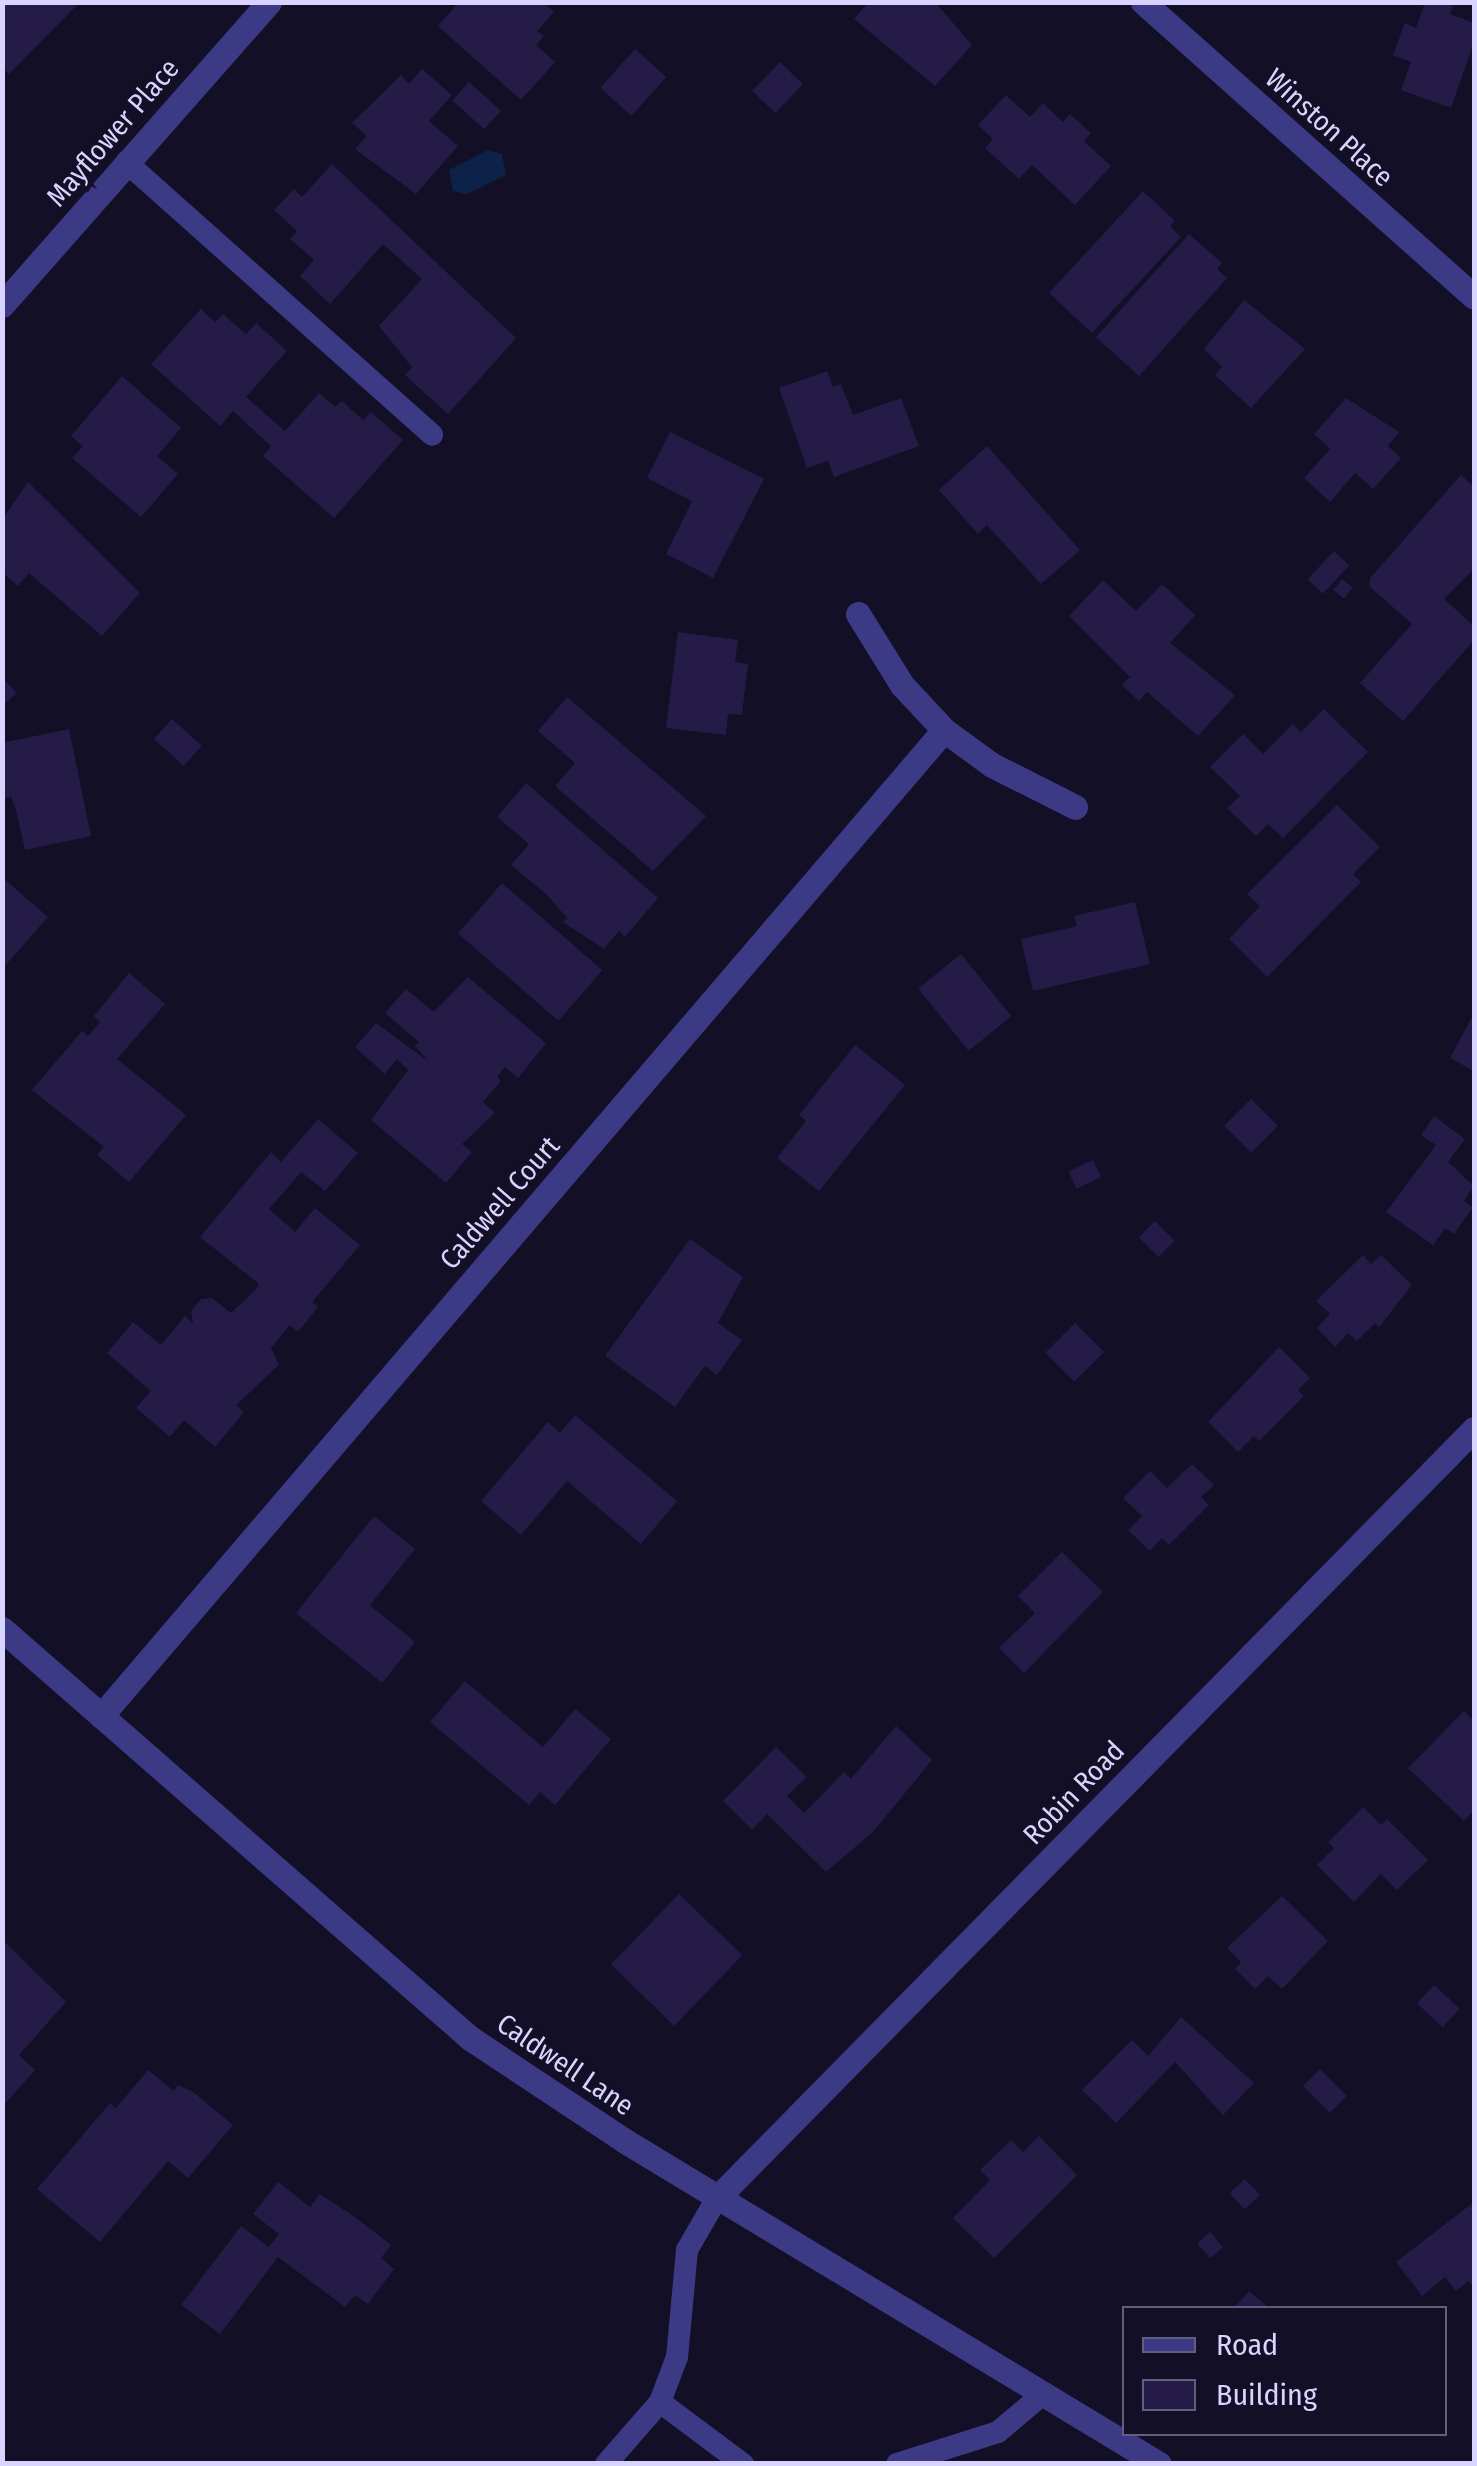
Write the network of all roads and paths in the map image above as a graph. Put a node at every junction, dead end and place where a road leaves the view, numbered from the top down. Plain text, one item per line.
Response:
1 (269, 2) edge
2 (1143, 2) edge
3 (126, 162) junction
4 (1474, 297) edge
5 (2, 304) edge
6 (432, 435) dead end
7 (858, 614) dead end
8 (944, 730) junction
9 (1075, 808) dead end
10 (1474, 1430) edge
11 (2, 1629) edge
12 (101, 1716) junction
13 (717, 2198) junction
14 (1043, 2394) junction
15 (660, 2402) junction
16 (606, 2464) edge
17 (743, 2464) edge
18 (898, 2464) edge
19 (1159, 2464) edge

1 - 3 street, Mayflower Place
2 - 4 street, Winston Place
3 - 5 street, Mayflower Place
3 - 6 lane
7 - 8 street
8 - 9 street
8 - 12 street, Caldwell Court
10 - 13 street, Robin Road
11 - 12 street, Caldwell Lane
12 - 13 street, Caldwell Lane
13 - 14 street, Caldwell Lane
13 - 15 lane
14 - 18 lane
14 - 19 street, Caldwell Lane
15 - 16 lane
15 - 17 lane

